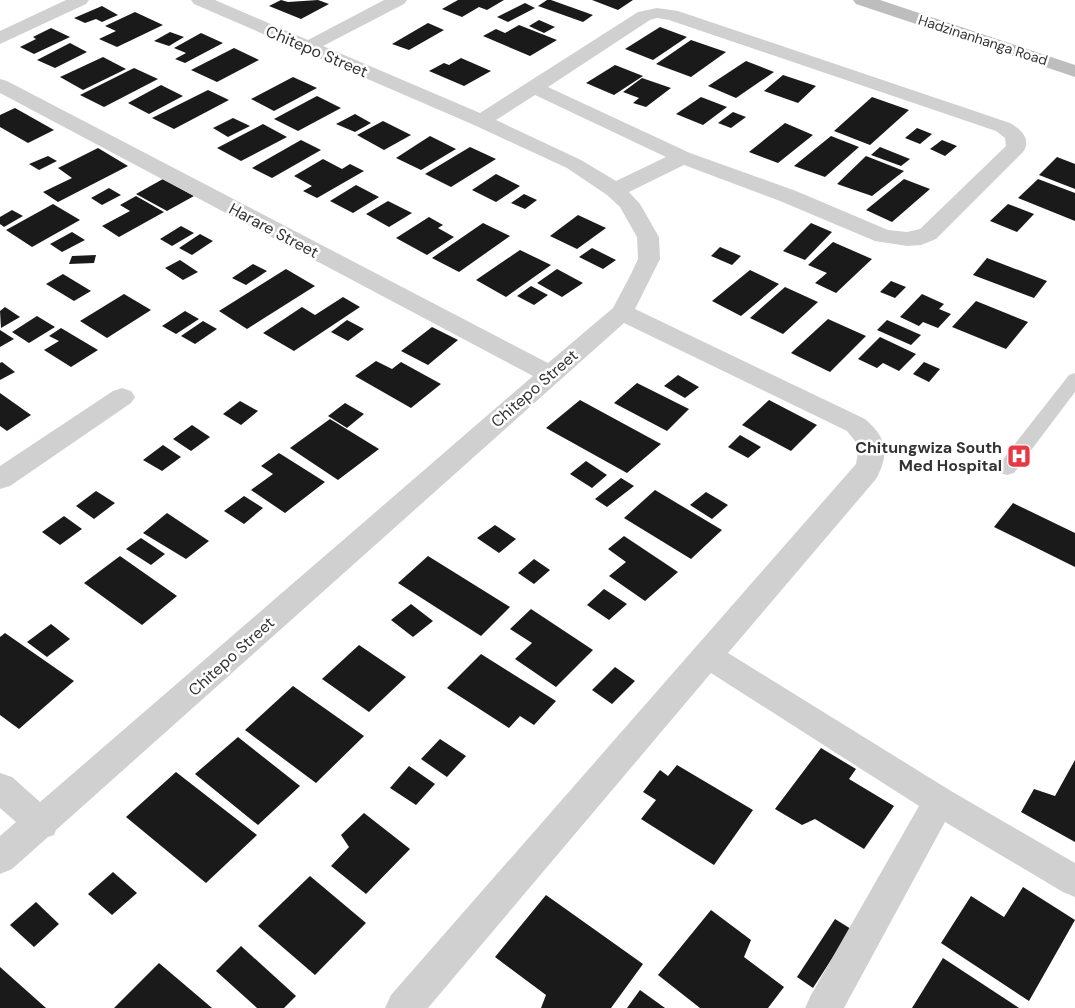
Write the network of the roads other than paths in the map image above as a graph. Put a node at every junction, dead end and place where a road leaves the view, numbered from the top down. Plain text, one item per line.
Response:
1 (80, 0) edge
2 (200, 0) edge
3 (398, 0) edge
4 (862, 0) edge
5 (0, 38) edge
6 (308, 48) junction
7 (1075, 71) edge
8 (1, 86) edge
9 (533, 87) junction
10 (481, 121) junction
11 (683, 157) junction
12 (615, 190) junction
13 (622, 312) junction
14 (549, 374) junction
15 (1075, 379) edge
16 (122, 397) dead end
17 (1007, 468) dead end
18 (0, 479) edge
19 (708, 656) junction
20 (0, 788) edge
21 (939, 801) junction
22 (42, 824) junction
23 (0, 858) edge
24 (1075, 881) edge
25 (404, 1008) edge
26 (824, 1008) edge

1 - 5 street
2 - 6 street, Chitepo Street
3 - 6 street
4 - 7 street, Hadzinanhanga Road
6 - 10 street, Chitepo Street
8 - 14 street, Harare Street
9 - 10 street
9 - 11 street
9 - 11 street
10 - 12 street, Chitepo Street
11 - 12 street
12 - 13 street, Chitepo Street
13 - 14 street, Chitepo Street
13 - 19 street
14 - 22 street, Chitepo Street
15 - 17 lane
16 - 18 street
19 - 21 street
19 - 25 street
20 - 22 street
21 - 24 street
21 - 26 street
22 - 23 street, Chitepo Street

